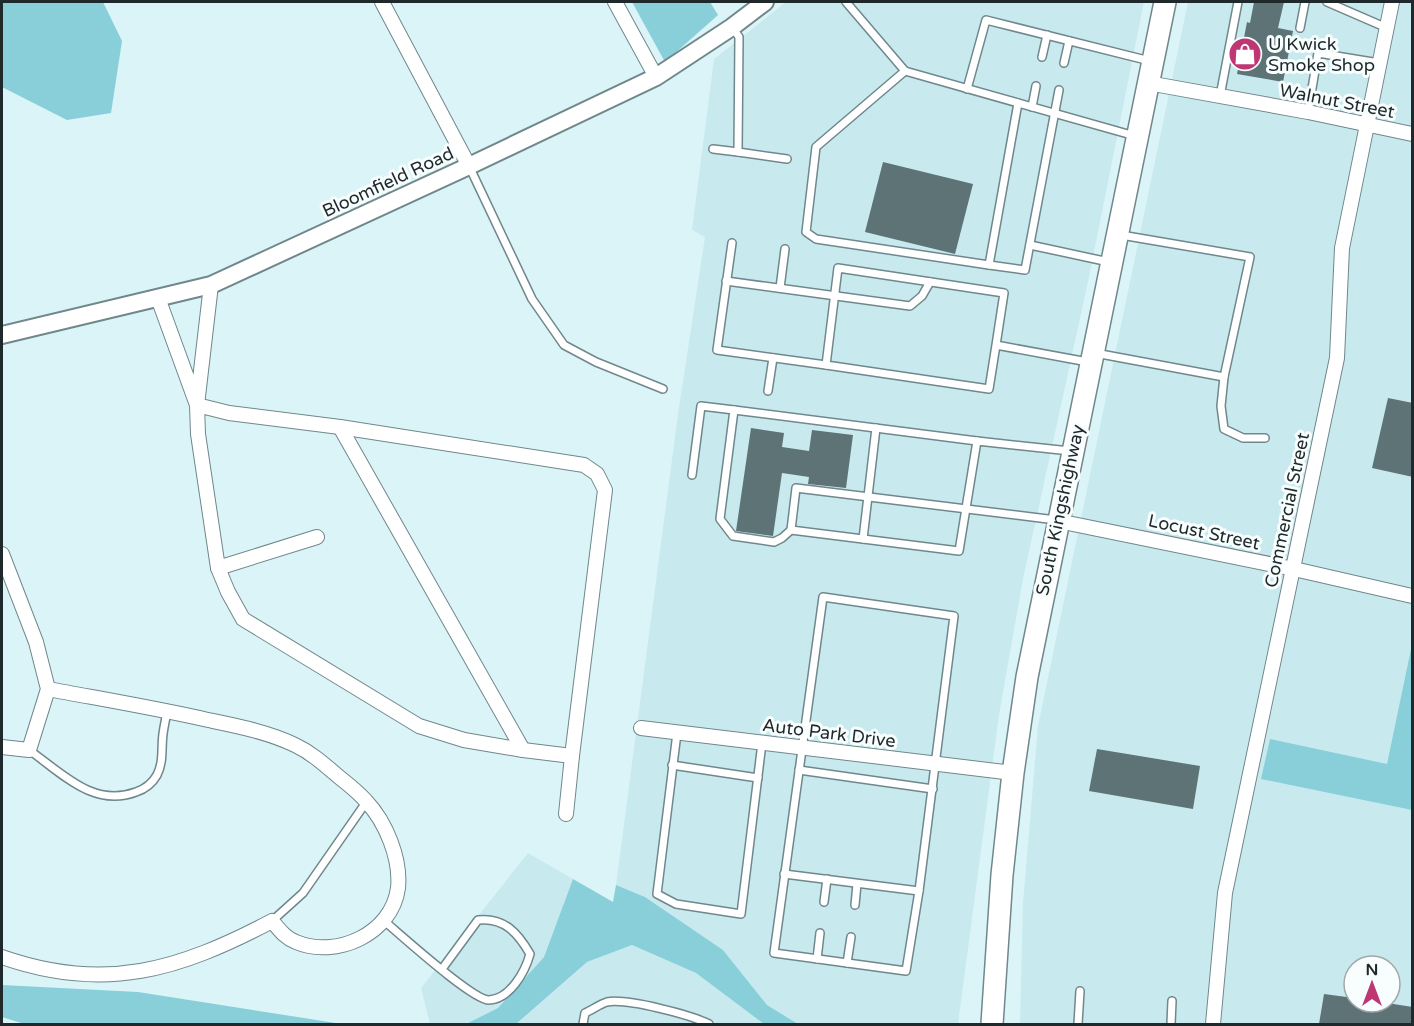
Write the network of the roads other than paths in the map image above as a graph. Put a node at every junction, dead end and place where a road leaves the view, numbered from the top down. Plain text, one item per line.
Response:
1 (382, 2) edge
2 (615, 2) edge
3 (765, 2) edge
4 (846, 2) edge
5 (1165, 2) edge
6 (1238, 2) edge
7 (1305, 2) edge
8 (1327, 2) edge
9 (1392, 2) edge
10 (732, 27) junction
11 (1300, 28) dead end
12 (1386, 28) junction
13 (1047, 35) junction
14 (1069, 41) junction
15 (1042, 57) dead end
16 (1152, 62) junction
17 (1064, 63) dead end
18 (1379, 63) junction
19 (905, 71) junction
20 (656, 76) junction
21 (1148, 83) junction
22 (1036, 86) dead end
23 (967, 88) junction
24 (1059, 90) dead end
25 (1220, 97) junction
26 (1018, 103) junction
27 (1032, 107) junction
28 (1308, 111) junction
29 (1054, 113) junction
30 (1366, 125) junction
31 (1413, 134) edge
32 (1137, 136) junction
33 (713, 149) dead end
34 (738, 152) junction
35 (787, 159) dead end
36 (470, 166) junction
37 (1117, 234) junction
38 (732, 243) dead end
39 (1030, 245) junction
40 (785, 249) dead end
41 (1111, 262) junction
42 (989, 265) junction
43 (726, 281) junction
44 (930, 282) junction
45 (211, 285) junction
46 (780, 288) junction
47 (834, 296) junction
48 (158, 298) junction
49 (2, 335) edge
50 (996, 345) junction
51 (773, 358) junction
52 (1092, 358) junction
53 (825, 365) junction
54 (1224, 377) junction
55 (663, 389) dead end
56 (768, 391) dead end
57 (197, 405) junction
58 (734, 410) junction
59 (340, 427) junction
60 (876, 428) junction
61 (1265, 438) dead end
62 (977, 441) junction
63 (1072, 452) junction
64 (692, 475) dead end
65 (868, 496) junction
66 (966, 509) junction
67 (1058, 521) junction
68 (791, 530) junction
69 (317, 537) dead end
70 (863, 539) junction
71 (2, 554) edge
72 (218, 568) junction
73 (1294, 569) junction
74 (4, 571) edge
75 (1413, 596) edge
76 (48, 689) junction
77 (167, 711) junction
78 (641, 728) dead end
79 (676, 732) junction
80 (762, 743) junction
81 (2, 747) edge
82 (802, 748) junction
83 (29, 750) junction
84 (523, 750) junction
85 (573, 756) junction
86 (936, 764) junction
87 (672, 765) junction
88 (799, 770) junction
89 (1013, 773) junction
90 (758, 778) junction
91 (933, 789) junction
92 (367, 801) junction
93 (566, 814) dead end
94 (784, 874) junction
95 (827, 879) junction
96 (857, 884) junction
97 (919, 891) junction
98 (824, 902) dead end
99 (855, 905) dead end
100 (383, 920) junction
101 (273, 921) junction
102 (820, 933) dead end
103 (851, 937) dead end
104 (2, 957) edge
105 (817, 959) junction
106 (847, 963) junction
107 (442, 969) junction
108 (1080, 992) dead end
109 (1172, 1001) dead end
110 (583, 1024) edge
111 (709, 1024) edge
112 (992, 1024) edge
113 (1078, 1024) edge
114 (1171, 1024) edge
115 (1213, 1024) edge

1 - 36 street
2 - 20 street
3 - 10 street, Bloomfield Road
4 - 19 lane
5 - 16 main road, South Kingshighway
6 - 25 lane
7 - 11 lane
8 - 12 lane
9 - 12 street, Commercial Street
10 - 20 street, Bloomfield Road
10 - 34 lane
12 - 18 street, Commercial Street
13 - 14 lane
13 - 15 lane
13 - 23 lane
14 - 16 lane
14 - 17 lane
16 - 21 main road, South Kingshighway
18 - 28 lane
18 - 30 street, Commercial Street
19 - 23 lane
19 - 42 lane
20 - 36 street, Bloomfield Road
21 - 25 street, Walnut Street
21 - 32 main road, South Kingshighway
22 - 27 lane
23 - 26 lane
24 - 29 lane
25 - 28 street, Walnut Street
26 - 27 lane
26 - 42 lane
27 - 29 lane
28 - 30 street, Walnut Street
29 - 32 lane
29 - 39 lane
30 - 31 street, Walnut Street
30 - 73 street, Commercial Street
32 - 37 main road, South Kingshighway
33 - 34 lane
34 - 35 lane
36 - 45 street, Bloomfield Road
36 - 55 lane
37 - 41 main road, South Kingshighway
37 - 54 lane
38 - 43 lane
39 - 41 lane
39 - 42 lane
40 - 46 lane
41 - 52 main road, South Kingshighway
43 - 46 lane
43 - 51 lane
44 - 47 lane
44 - 47 lane
44 - 50 lane
45 - 48 street, Bloomfield Road
45 - 57 street
46 - 47 lane
47 - 53 lane
48 - 49 street, Bloomfield Road
48 - 57 street
50 - 52 lane
50 - 53 lane
51 - 53 lane
51 - 56 lane
52 - 54 lane
52 - 63 main road, South Kingshighway
54 - 61 lane
57 - 59 street
57 - 72 street
58 - 60 lane
58 - 64 lane
58 - 68 lane
59 - 84 street
59 - 85 street
60 - 62 lane
60 - 65 lane
62 - 63 lane
62 - 66 lane
63 - 67 main road, South Kingshighway
65 - 66 lane
65 - 68 lane
65 - 70 lane
66 - 67 lane
66 - 70 lane
67 - 73 street, Locust Street
67 - 89 main road, South Kingshighway
68 - 70 lane
69 - 72 street
71 - 74 street
72 - 84 street
73 - 75 street, Locust Street
73 - 115 street, Commercial Street
74 - 76 street
76 - 77 street
76 - 83 street
77 - 83 lane
77 - 92 street
78 - 79 street, Auto Park Drive
79 - 80 street, Auto Park Drive
79 - 87 lane
80 - 82 street, Auto Park Drive
80 - 90 lane
81 - 83 street
82 - 86 street, Auto Park Drive
82 - 86 lane
82 - 88 lane
84 - 85 street
85 - 93 street
86 - 89 street, Auto Park Drive
86 - 91 lane
87 - 90 lane
87 - 90 lane
88 - 91 lane
88 - 94 lane
89 - 112 main road, South Kingshighway
91 - 97 lane
92 - 100 street
92 - 101 lane
94 - 95 lane
94 - 105 lane
95 - 96 lane
95 - 98 lane
96 - 97 lane
96 - 99 lane
97 - 106 lane
100 - 101 street
100 - 107 lane
101 - 104 street
102 - 105 lane
103 - 106 lane
105 - 106 lane
107 - 107 lane
108 - 113 lane
109 - 114 lane
110 - 111 lane

